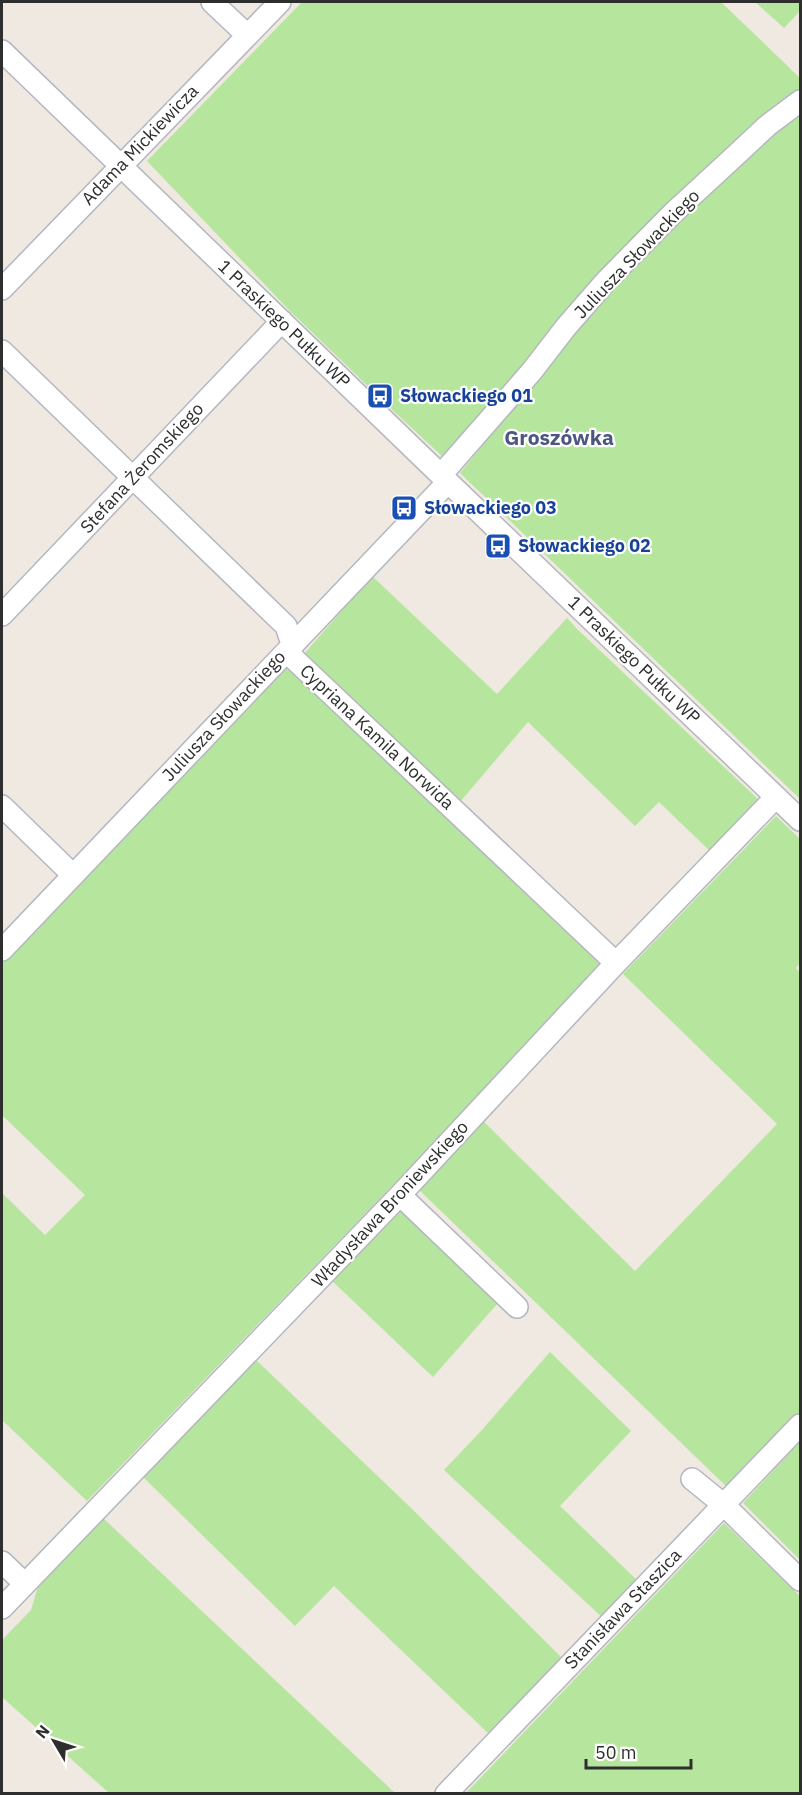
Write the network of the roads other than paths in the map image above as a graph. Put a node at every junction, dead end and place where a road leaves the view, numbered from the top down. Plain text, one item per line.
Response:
1 (212, 2) edge
2 (280, 2) edge
3 (247, 35) junction
4 (2, 51) edge
5 (801, 101) edge
6 (120, 165) junction
7 (2, 289) edge
8 (282, 321) junction
9 (2, 351) edge
10 (133, 477) junction
11 (444, 479) junction
12 (2, 615) edge
13 (292, 644) junction
14 (776, 797) junction
15 (2, 806) edge
16 (801, 820) edge
17 (73, 875) junction
18 (2, 950) edge
19 (616, 963) junction
20 (400, 1195) junction
21 (517, 1307) dead end
22 (801, 1425) edge
23 (692, 1479) dead end
24 (724, 1505) junction
25 (2, 1562) edge
26 (801, 1580) edge
27 (25, 1584) junction
28 (2, 1608) edge
29 (446, 1794) edge

1 - 3 street
2 - 3 street, Adama Mickiewicza
3 - 6 street, Adama Mickiewicza
4 - 6 street, 1 Praskiego Pułku WP
5 - 11 street, Juliusza Słowackiego
6 - 7 street, Adama Mickiewicza
6 - 8 street, 1 Praskiego Pułku WP
8 - 10 street, Stefana Żeromskiego
8 - 11 street, 1 Praskiego Pułku WP
9 - 10 street, Cypriana Kamila Norwida
10 - 12 street, Stefana Żeromskiego
10 - 13 street, Cypriana Kamila Norwida
11 - 13 street, Juliusza Słowackiego
11 - 14 street, 1 Praskiego Pułku WP
13 - 17 street, Juliusza Słowackiego
13 - 19 street, Cypriana Kamila Norwida
14 - 16 street, 1 Praskiego Pułku WP
14 - 19 street, Władysława Broniewskiego
15 - 17 street
17 - 18 street, Juliusza Słowackiego
19 - 20 street, Władysława Broniewskiego
20 - 21 street
20 - 27 street, Władysława Broniewskiego
22 - 24 street, Stanisława Staszica
23 - 24 street
24 - 26 street
24 - 29 street, Stanisława Staszica
25 - 27 street
27 - 28 street, Władysława Broniewskiego

